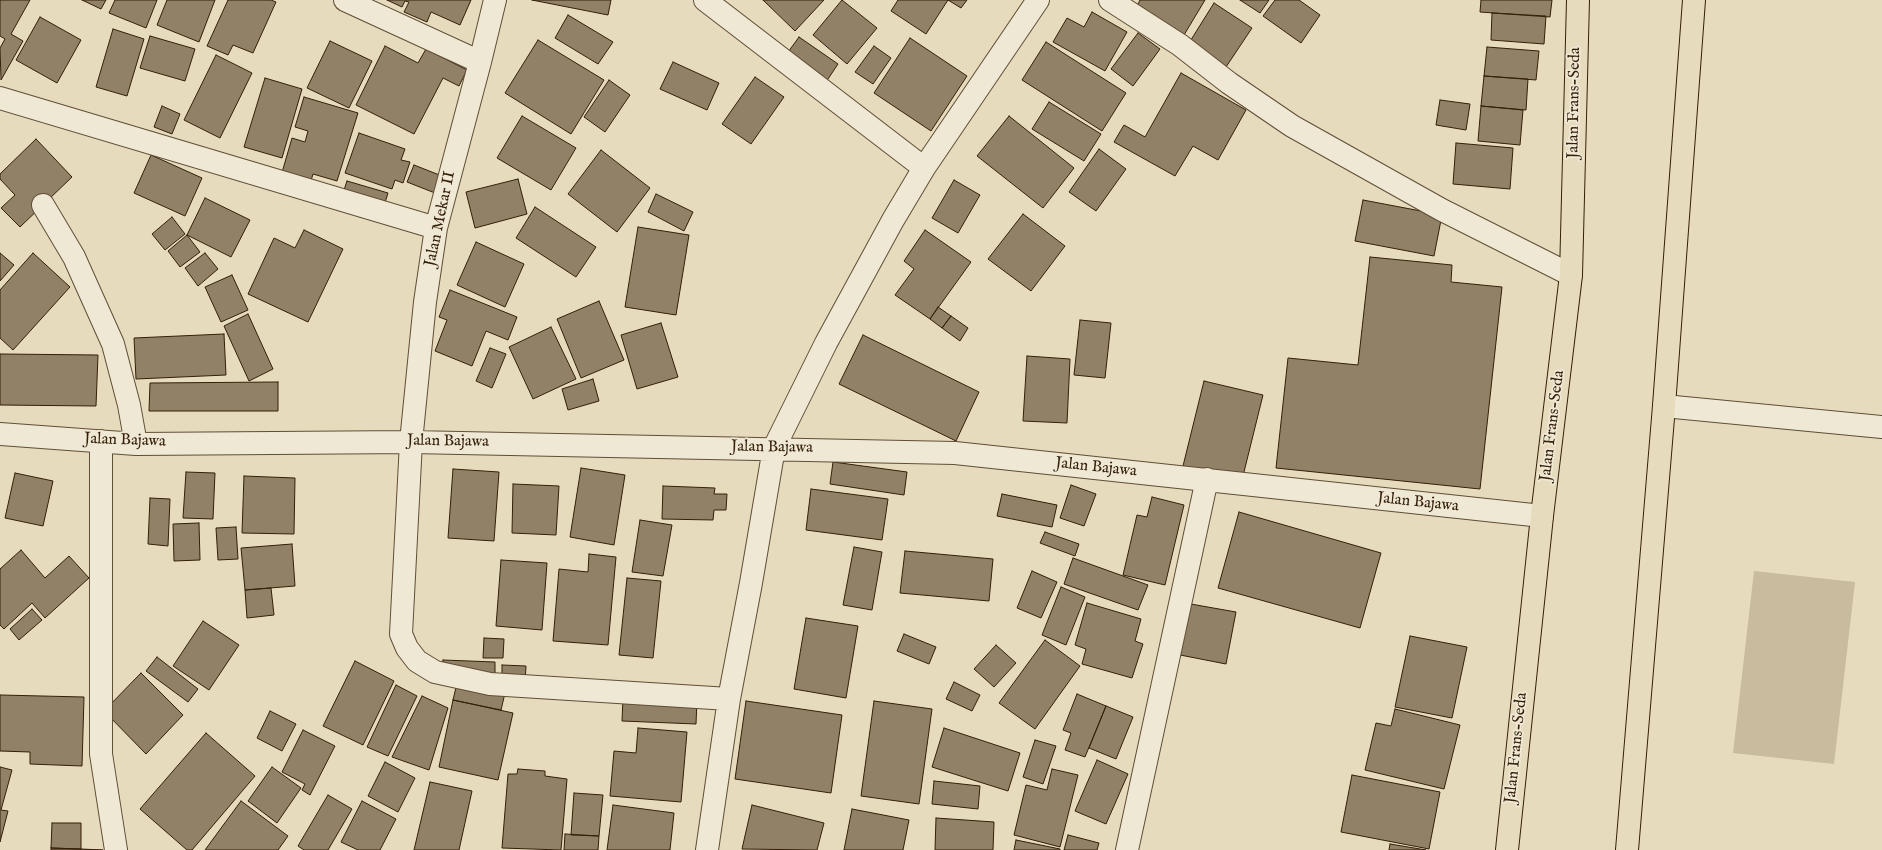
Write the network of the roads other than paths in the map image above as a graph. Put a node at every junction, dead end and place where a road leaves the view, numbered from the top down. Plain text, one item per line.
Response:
1 (345, 0) edge
2 (495, 0) edge
3 (705, 0) edge
4 (1038, 0) edge
5 (1110, 0) edge
6 (1578, 0) edge
7 (1694, 0) edge
8 (480, 62) junction
9 (0, 98) edge
10 (924, 168) junction
11 (43, 205) dead end
12 (436, 228) junction
13 (1571, 275) junction
14 (1664, 406) junction
15 (1882, 427) edge
16 (0, 434) edge
17 (101, 441) junction
18 (411, 442) junction
19 (136, 444) junction
20 (774, 448) junction
21 (1207, 479) junction
22 (1542, 516) junction
23 (728, 699) junction
24 (116, 850) edge
25 (707, 850) edge
26 (1127, 850) edge
27 (1507, 850) edge
28 (1627, 850) edge

1 - 8 street
2 - 8 street, Jalan Mekar II
3 - 10 street
4 - 10 street
5 - 13 street
6 - 13 main road, Jalan Frans-Seda
7 - 14 main road
8 - 12 street, Jalan Mekar II
9 - 12 street
10 - 20 street
11 - 19 street
12 - 18 street, Jalan Mekar II
13 - 22 main road, Jalan Frans-Seda
14 - 15 street
14 - 28 main road
16 - 17 street, Jalan Bajawa
17 - 19 street, Jalan Bajawa
17 - 24 street
18 - 19 street, Jalan Bajawa
18 - 20 street, Jalan Bajawa
18 - 23 street, Jalan Mekar II
20 - 21 street, Jalan Bajawa
20 - 23 street
21 - 22 street, Jalan Bajawa
21 - 26 street
22 - 27 main road, Jalan Frans-Seda
23 - 25 street

